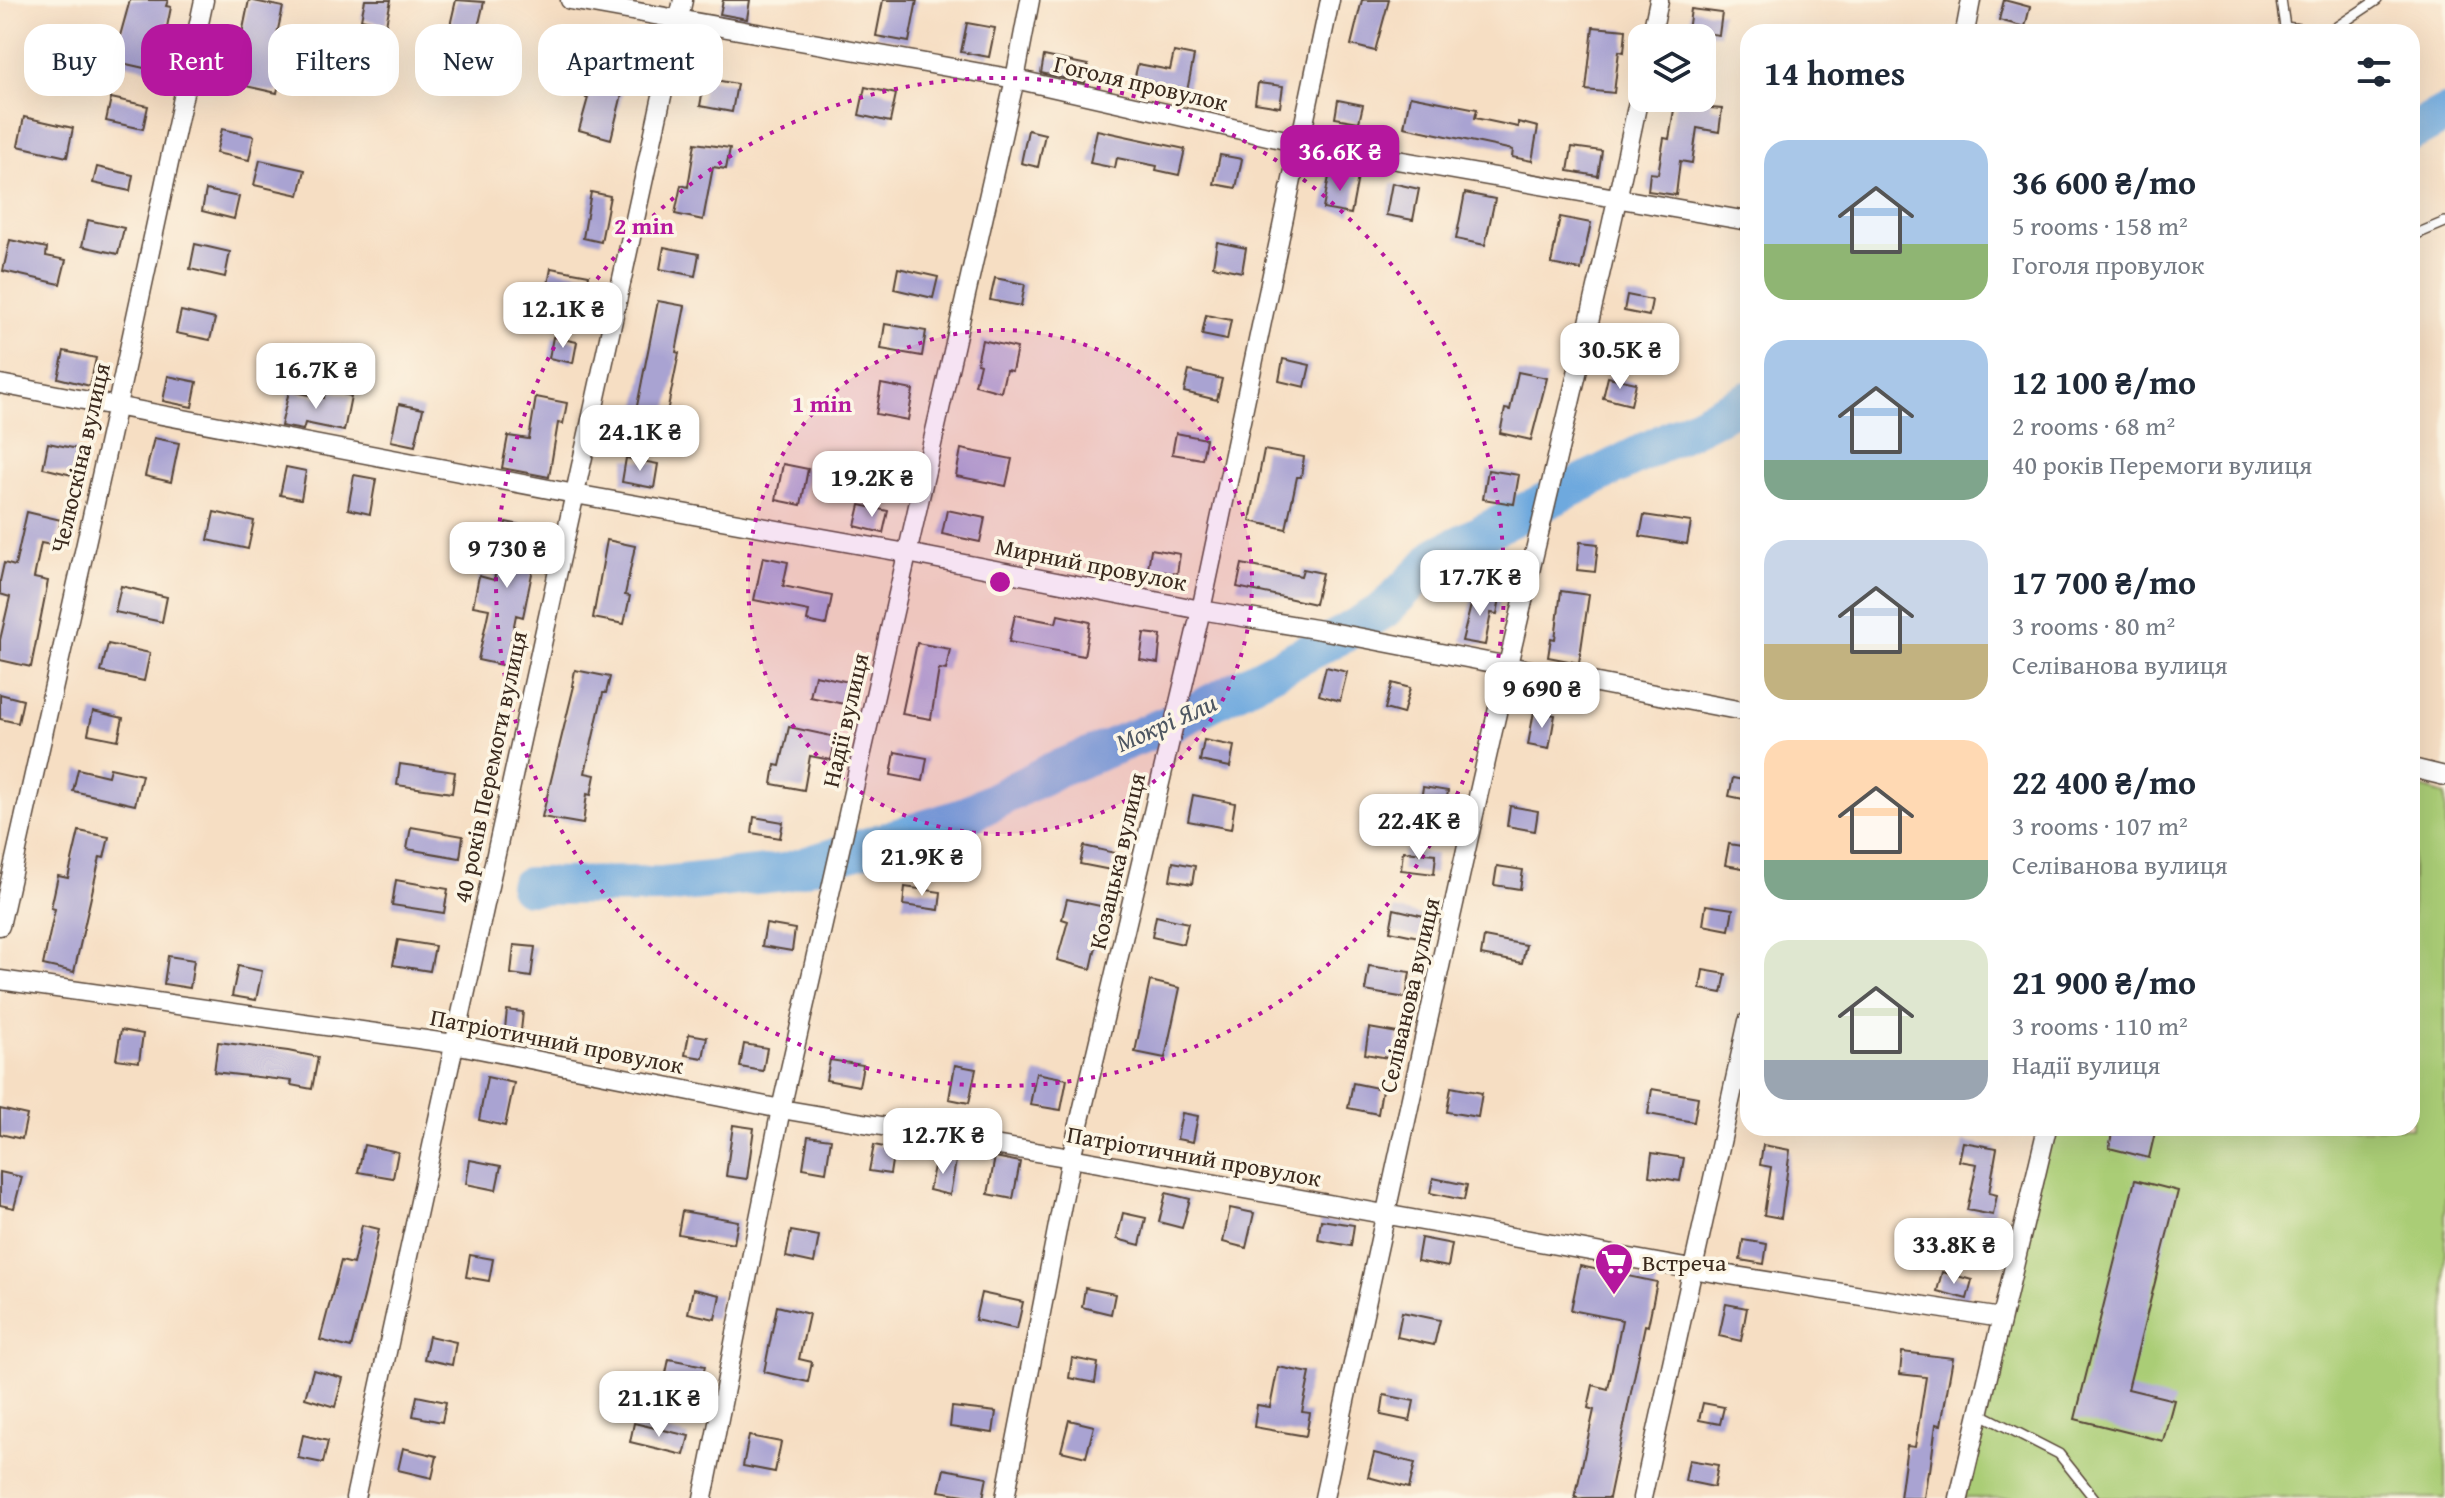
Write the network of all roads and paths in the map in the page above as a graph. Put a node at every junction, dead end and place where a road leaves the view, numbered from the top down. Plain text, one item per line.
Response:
1 (204, 0) edge
2 (570, 0) edge
3 (683, 0) edge
4 (1030, 0) edge
5 (1330, 0) edge
6 (1659, 0) edge
7 (1971, 0) edge
8 (2281, 0) edge
9 (2377, 0) edge
10 (679, 20) junction
11 (1654, 24) edge
12 (1966, 24) edge
13 (2285, 24) edge
14 (2339, 24) edge
15 (1015, 79) junction
16 (1636, 112) edge
17 (1299, 143) junction
18 (1618, 198) junction
19 (1740, 220) edge
20 (2445, 222) edge
21 (2420, 233) edge
22 (0, 384) edge
23 (117, 405) junction
24 (575, 494) junction
25 (907, 553) junction
26 (1201, 610) junction
27 (1508, 667) junction
28 (1740, 710) edge
29 (2420, 770) edge
30 (2445, 776) edge
31 (0, 926) edge
32 (0, 980) edge
33 (454, 1044) junction
34 (1740, 1056) edge
35 (781, 1109) junction
36 (2045, 1136) edge
37 (1071, 1158) junction
38 (1385, 1215) junction
39 (1691, 1269) junction
40 (2001, 1318) junction
41 (1979, 1413) junction
42 (355, 1498) edge
43 (703, 1498) edge
44 (1005, 1498) edge
45 (1324, 1498) edge
46 (1642, 1498) edge
47 (1959, 1498) edge
48 (2094, 1498) edge

1 - 23 street, Челюскіна вулиця
2 - 10 street, Гоголя провулок
3 - 10 street, 40 років Перемоги вулиця
4 - 15 street, Надії вулиця
5 - 17 street, Козацька вулиця
6 - 11 street
7 - 12 street
8 - 13 lane
9 - 14 lane
10 - 15 street, Гоголя провулок
10 - 24 street, 40 років Перемоги вулиця
15 - 17 street, Гоголя провулок
15 - 25 street, Надії вулиця
16 - 18 street, Селіванова вулиця
17 - 18 street, Гоголя провулок
17 - 26 street, Козацька вулиця
18 - 19 street, Гоголя провулок
18 - 27 street, Селіванова вулиця
20 - 21 lane
22 - 23 street, Мирний провулок
23 - 24 street, Мирний провулок
23 - 31 street, Челюскіна вулиця
24 - 25 street, Мирний провулок
24 - 33 street, 40 років Перемоги вулиця
25 - 26 street, Мирний провулок
25 - 35 street, Надії вулиця
26 - 27 street, Мирний провулок
26 - 37 street, Козацька вулиця
27 - 28 street, Мирний провулок
27 - 38 street, Селіванова вулиця
29 - 30 street
32 - 33 street, Патріотичний провулок
33 - 35 street, Патріотичний провулок
33 - 42 street, 40 років Перемоги вулиця
34 - 39 street
35 - 37 street, Патріотичний провулок
35 - 43 street, Надії вулиця
36 - 40 street
37 - 38 street, Патріотичний провулок
37 - 44 street, Козацька вулиця
38 - 39 street, Патріотичний провулок
38 - 45 street, Селіванова вулиця
39 - 40 street, Патріотичний провулок
39 - 46 street
40 - 41 street
41 - 47 street
41 - 48 lane

